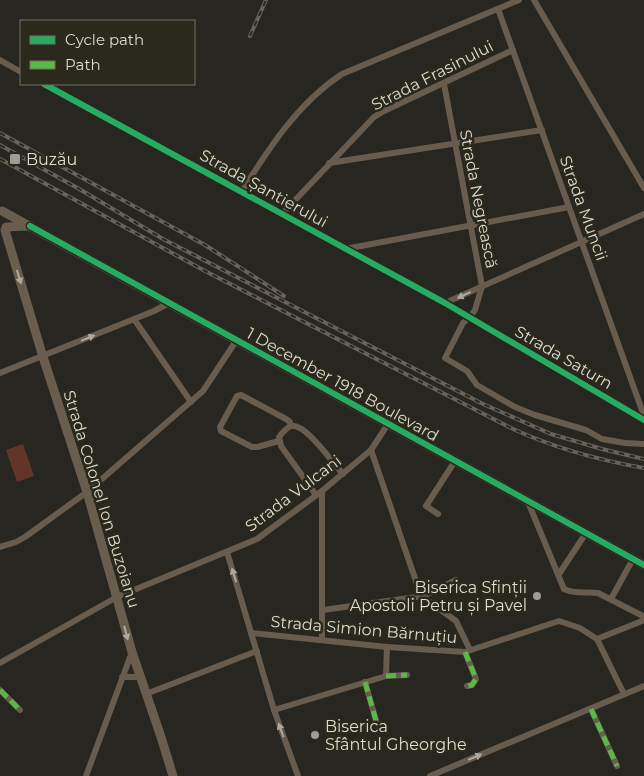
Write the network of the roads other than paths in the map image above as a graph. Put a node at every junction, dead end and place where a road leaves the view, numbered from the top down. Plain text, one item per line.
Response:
1 (519, 0) edge
2 (534, 0) edge
3 (498, 9) junction
4 (513, 50) junction
5 (0, 60) edge
6 (20, 71) edge
7 (444, 84) junction
8 (46, 85) edge
9 (542, 130) junction
10 (454, 144) junction
11 (329, 163) junction
12 (644, 188) edge
13 (242, 191) junction
14 (569, 208) junction
15 (1, 211) edge
16 (282, 214) junction
17 (644, 214) edge
18 (470, 225) junction
19 (30, 226) junction
20 (4, 231) edge
21 (582, 242) junction
22 (345, 249) junction
23 (482, 286) junction
24 (169, 303) junction
25 (445, 303) junction
26 (470, 317) junction
27 (134, 319) junction
28 (236, 341) junction
29 (43, 357) junction
30 (0, 373) edge
31 (191, 402) junction
32 (644, 416) edge
33 (644, 420) edge
34 (388, 424) junction
35 (291, 426) junction
36 (279, 441) junction
37 (644, 444) edge
38 (371, 450) junction
39 (456, 461) junction
40 (342, 474) junction
41 (87, 492) junction
42 (319, 493) junction
43 (528, 502) junction
44 (438, 514) dead end
45 (586, 533) junction
46 (0, 547) edge
47 (227, 552) junction
48 (633, 559) junction
49 (644, 565) edge
50 (559, 574) junction
51 (456, 580) dead end
52 (423, 596) junction
53 (117, 597) junction
54 (611, 600) junction
55 (323, 610) junction
56 (251, 633) junction
57 (322, 639) junction
58 (598, 639) junction
59 (386, 646) junction
60 (257, 651) junction
61 (468, 651) junction
62 (132, 652) junction
63 (0, 663) edge
64 (407, 675) dead end
65 (386, 676) junction
66 (122, 677) junction
67 (141, 677) junction
68 (365, 682) junction
69 (467, 686) dead end
70 (644, 686) edge
71 (0, 690) edge
72 (146, 694) junction
73 (624, 694) junction
74 (591, 709) junction
75 (20, 710) dead end
76 (274, 710) junction
77 (377, 724) dead end
78 (617, 766) dead end
79 (86, 776) edge
80 (172, 776) edge
81 (298, 776) edge
82 (430, 776) edge

1 - 3 street
2 - 12 street
3 - 4 street, Strada Muncii
3 - 13 street
4 - 7 street, Strada Frasinului
4 - 9 street, Strada Muncii
5 - 6 street
7 - 10 street, Strada Negrească
7 - 11 street, Strada Frasinului
8 - 13 street, Strada Șantierului
9 - 10 street
9 - 14 street, Strada Muncii
10 - 11 street
10 - 18 street, Strada Negrească
11 - 16 street, Strada Frasinului
13 - 16 street, Strada Șantierului
14 - 18 street
14 - 21 street, Strada Muncii
15 - 19 main road, 1 December 1918 Boulevard
15 - 20 main road, Strada Colonel Ion Buzoianu
16 - 22 street, Strada Șantierului
17 - 21 street
18 - 22 street
18 - 23 street, Strada Negrească
19 - 20 main road
19 - 24 main road, 1 December 1918 Boulevard
20 -> 29 main road, Strada Colonel Ion Buzoianu
21 - 23 street
21 - 32 street, Strada Muncii
22 - 25 street, Strada Șantierului
23 -> 25 street
23 - 26 street, Strada Negrească
24 - 27 street
24 - 28 main road, 1 December 1918 Boulevard
25 - 26 street, Strada Șantierului
26 - 33 street, Strada Saturn
26 - 37 street, Strada Negrească
29 -> 27 street
27 - 31 street
28 - 31 street
28 - 34 main road, 1 December 1918 Boulevard
29 - 30 street
29 - 41 main road, Strada Colonel Ion Buzoianu
31 - 41 street
34 - 38 street, Strada Vulcani
34 - 39 main road, 1 December 1918 Boulevard
35 - 36 street
35 - 36 street
35 - 40 street
36 - 42 street
38 - 40 street, Strada Vulcani
38 - 52 street
39 - 43 main road, 1 December 1918 Boulevard
39 - 44 street
40 - 42 street, Strada Vulcani
41 - 46 street
41 - 53 main road, Strada Colonel Ion Buzoianu
42 - 47 street, Strada Vulcani
42 - 55 street
43 - 45 main road, 1 December 1918 Boulevard
43 - 50 street
45 - 48 main road, 1 December 1918 Boulevard
45 - 50 street
47 - 53 street, Strada Vulcani
56 -> 47 street
48 - 49 main road, 1 December 1918 Boulevard
48 - 54 street
50 - 54 street
51 - 52 street
52 - 55 street
52 - 61 street
53 -> 62 main road, Strada Colonel Ion Buzoianu
53 - 63 street, Strada Vulcani
54 - 58 street
55 - 57 street
56 - 57 street, Strada Simion Bărnuțiu
56 - 60 street
57 - 59 street, Strada Simion Bărnuțiu
58 - 61 street, Strada Simion Bărnuțiu
58 - 73 street
59 - 61 street, Strada Simion Bărnuțiu
59 - 65 street
60 - 72 street
60 - 76 street
61 - 69 street
62 - 66 street
62 - 67 main road, Strada Colonel Ion Buzoianu
64 - 65 street
65 - 68 street
66 - 67 street
66 - 79 street
67 - 72 main road, Strada Colonel Ion Buzoianu
68 - 76 street
68 - 77 street
70 - 73 street
71 - 75 street
72 - 80 main road, Strada Colonel Ion Buzoianu
73 - 74 street
74 - 78 street
82 -> 74 street
81 -> 76 street

